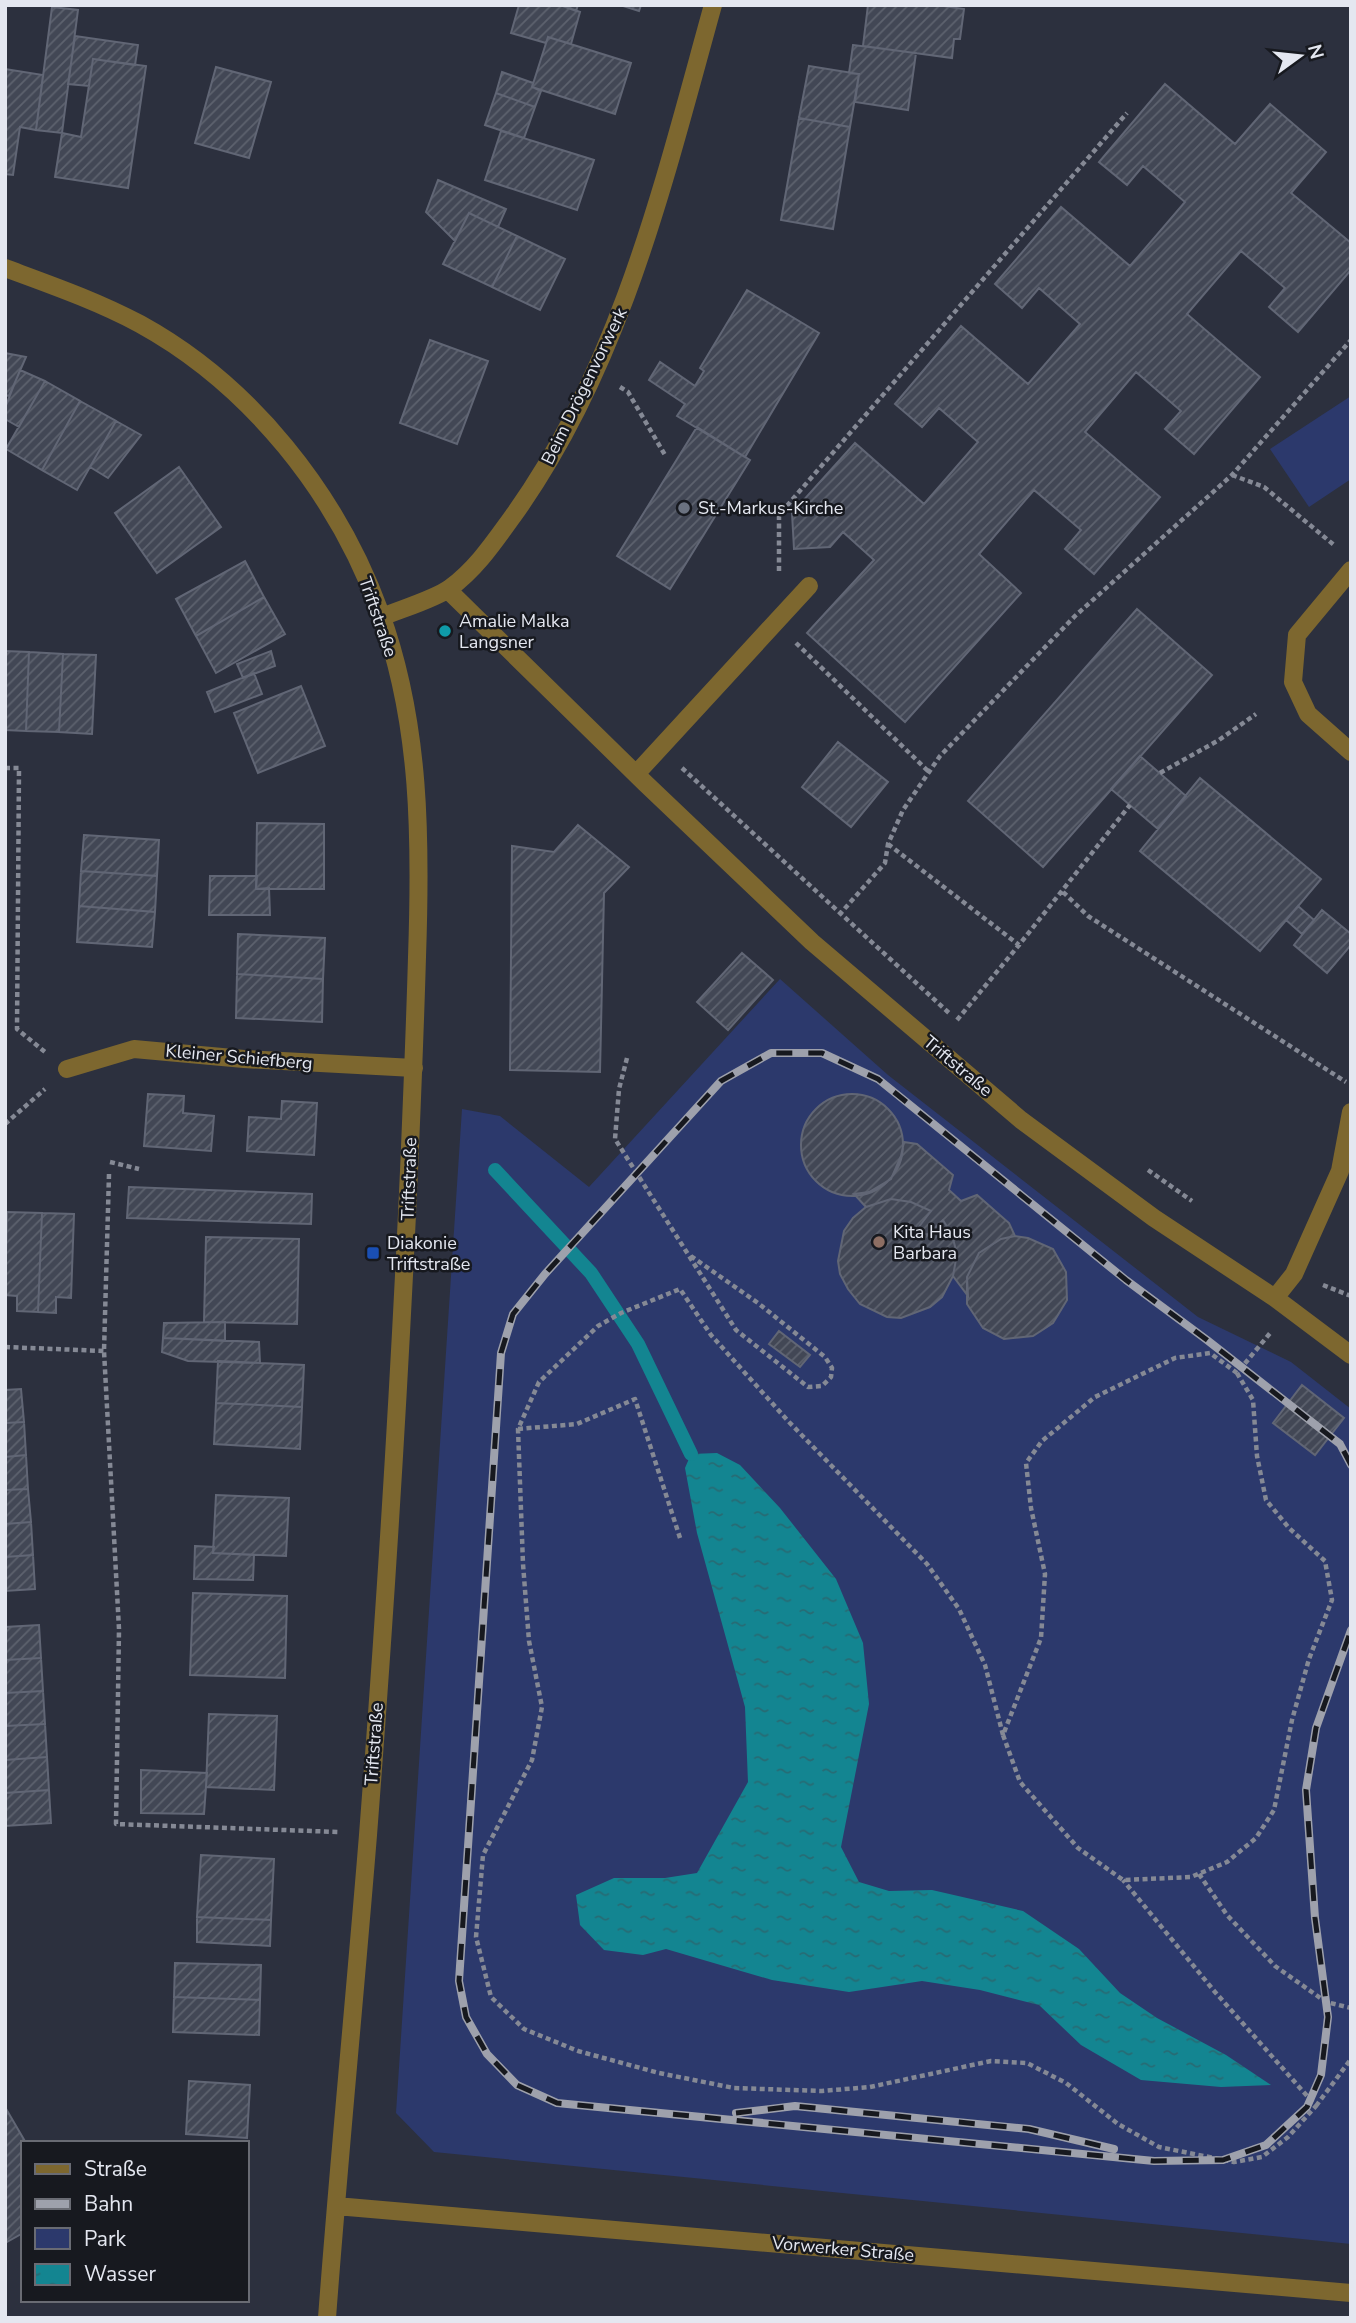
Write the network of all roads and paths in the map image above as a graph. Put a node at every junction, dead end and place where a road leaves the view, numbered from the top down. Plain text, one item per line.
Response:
1 (713, 5) edge
2 (1127, 113) dead end
3 (5, 268) edge
4 (1351, 340) edge
5 (594, 373) junction
6 (665, 455) dead end
7 (1232, 475) junction
8 (1341, 551) dead end
9 (1351, 570) edge
10 (809, 586) dead end
11 (448, 590) junction
12 (794, 603) junction
13 (382, 617) junction
14 (775, 623) junction
15 (1256, 714) dead end
16 (1351, 752) edge
17 (5, 768) edge
18 (929, 772) junction
19 (1160, 773) dead end
20 (636, 774) junction
21 (1130, 805) dead end
22 (888, 844) junction
23 (1063, 892) junction
24 (1019, 945) junction
25 (957, 1020) junction
26 (966, 1028) dead end
27 (627, 1058) dead end
28 (414, 1068) junction
29 (67, 1069) junction
30 (1351, 1085) edge
31 (1351, 1112) edge
32 (5, 1124) edge
33 (1349, 1134) edge
34 (110, 1162) dead end
35 (1140, 1165) dead end
36 (139, 1169) dead end
37 (109, 1174) dead end
38 (1195, 1204) dead end
39 (688, 1254) junction
40 (1275, 1298) junction
41 (1289, 1310) junction
42 (5, 1347) edge
43 (104, 1351) junction
44 (1351, 1355) edge
45 (1237, 1373) junction
46 (518, 1429) junction
47 (681, 1541) dead end
48 (1003, 1735) junction
49 (368, 1833) junction
50 (1199, 1874) junction
51 (1123, 1880) junction
52 (1351, 2008) edge
53 (1351, 2059) edge
54 (1316, 2106) junction
55 (336, 2206) junction
56 (1351, 2293) edge
57 (327, 2318) edge

1 - 5 street, Beim Drögenvorwerk
2 - 12 path
3 - 13 street, Triftstraße
4 - 7 path
5 - 6 path
5 - 11 street, Beim Drögenvorwerk
7 - 8 path
7 - 18 path
9 - 16 street
10 - 12 street
11 - 13 street, Beim Drögenvorwerk
11 - 20 street, Triftstraße
12 - 14 street
13 - 28 street, Triftstraße
14 - 18 path
14 - 20 street
15 - 19 path
17 - 29 path
18 - 22 path
20 - 40 street, Triftstraße
21 - 23 path
22 - 24 path
22 - 25 path
23 - 24 path
23 - 30 path
24 - 25 path
25 - 26 path
27 - 39 path
28 - 29 street, Kleiner Schiefberg
28 - 49 street, Triftstraße
29 - 32 path
31 - 33 street
33 - 40 street
34 - 36 path
35 - 38 path
37 - 43 path
39 - 39 path
40 - 41 street, Triftstraße
41 - 44 street, Triftstraße
41 - 45 path
42 - 43 path
43 - 49 path
45 - 48 path
45 - 50 path
46 - 47 path
46 - 48 path
46 - 54 path
48 - 51 path
49 - 55 street, Triftstraße
50 - 51 path
50 - 52 path
51 - 54 path
53 - 54 path
55 - 56 street, Vorwerker Straße
55 - 57 street, Triftstraße

